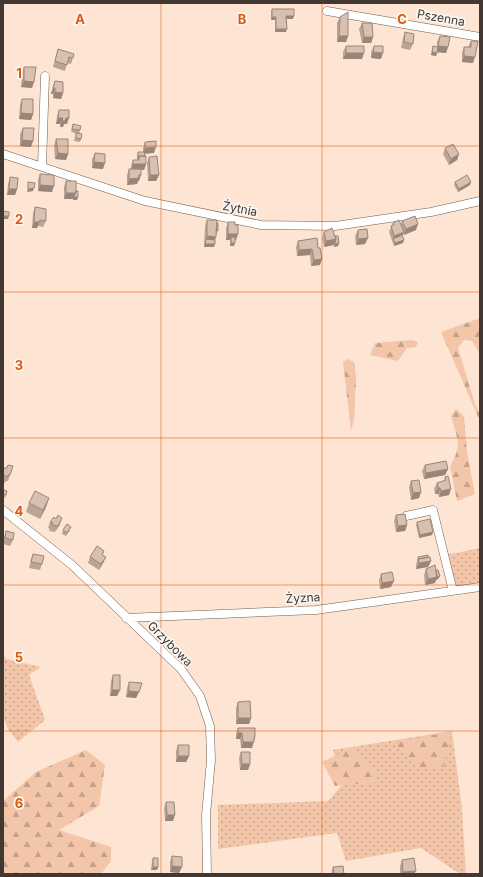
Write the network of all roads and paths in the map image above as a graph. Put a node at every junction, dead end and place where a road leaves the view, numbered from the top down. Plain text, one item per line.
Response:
1 (327, 11) dead end
2 (480, 37) edge
3 (45, 76) dead end
4 (3, 154) edge
5 (42, 166) junction
6 (480, 201) edge
7 (3, 510) edge
8 (406, 516) edge
9 (480, 587) edge
10 (453, 591) junction
11 (126, 618) junction
12 (207, 874) edge

1 - 2 street, Pszenna
3 - 5 street
4 - 5 street, Żytnia
5 - 6 street, Żytnia
7 - 11 street, Grzybowa
8 - 10 street
9 - 10 street, Żyzna
10 - 11 street, Żyzna
11 - 12 street, Grzybowa

